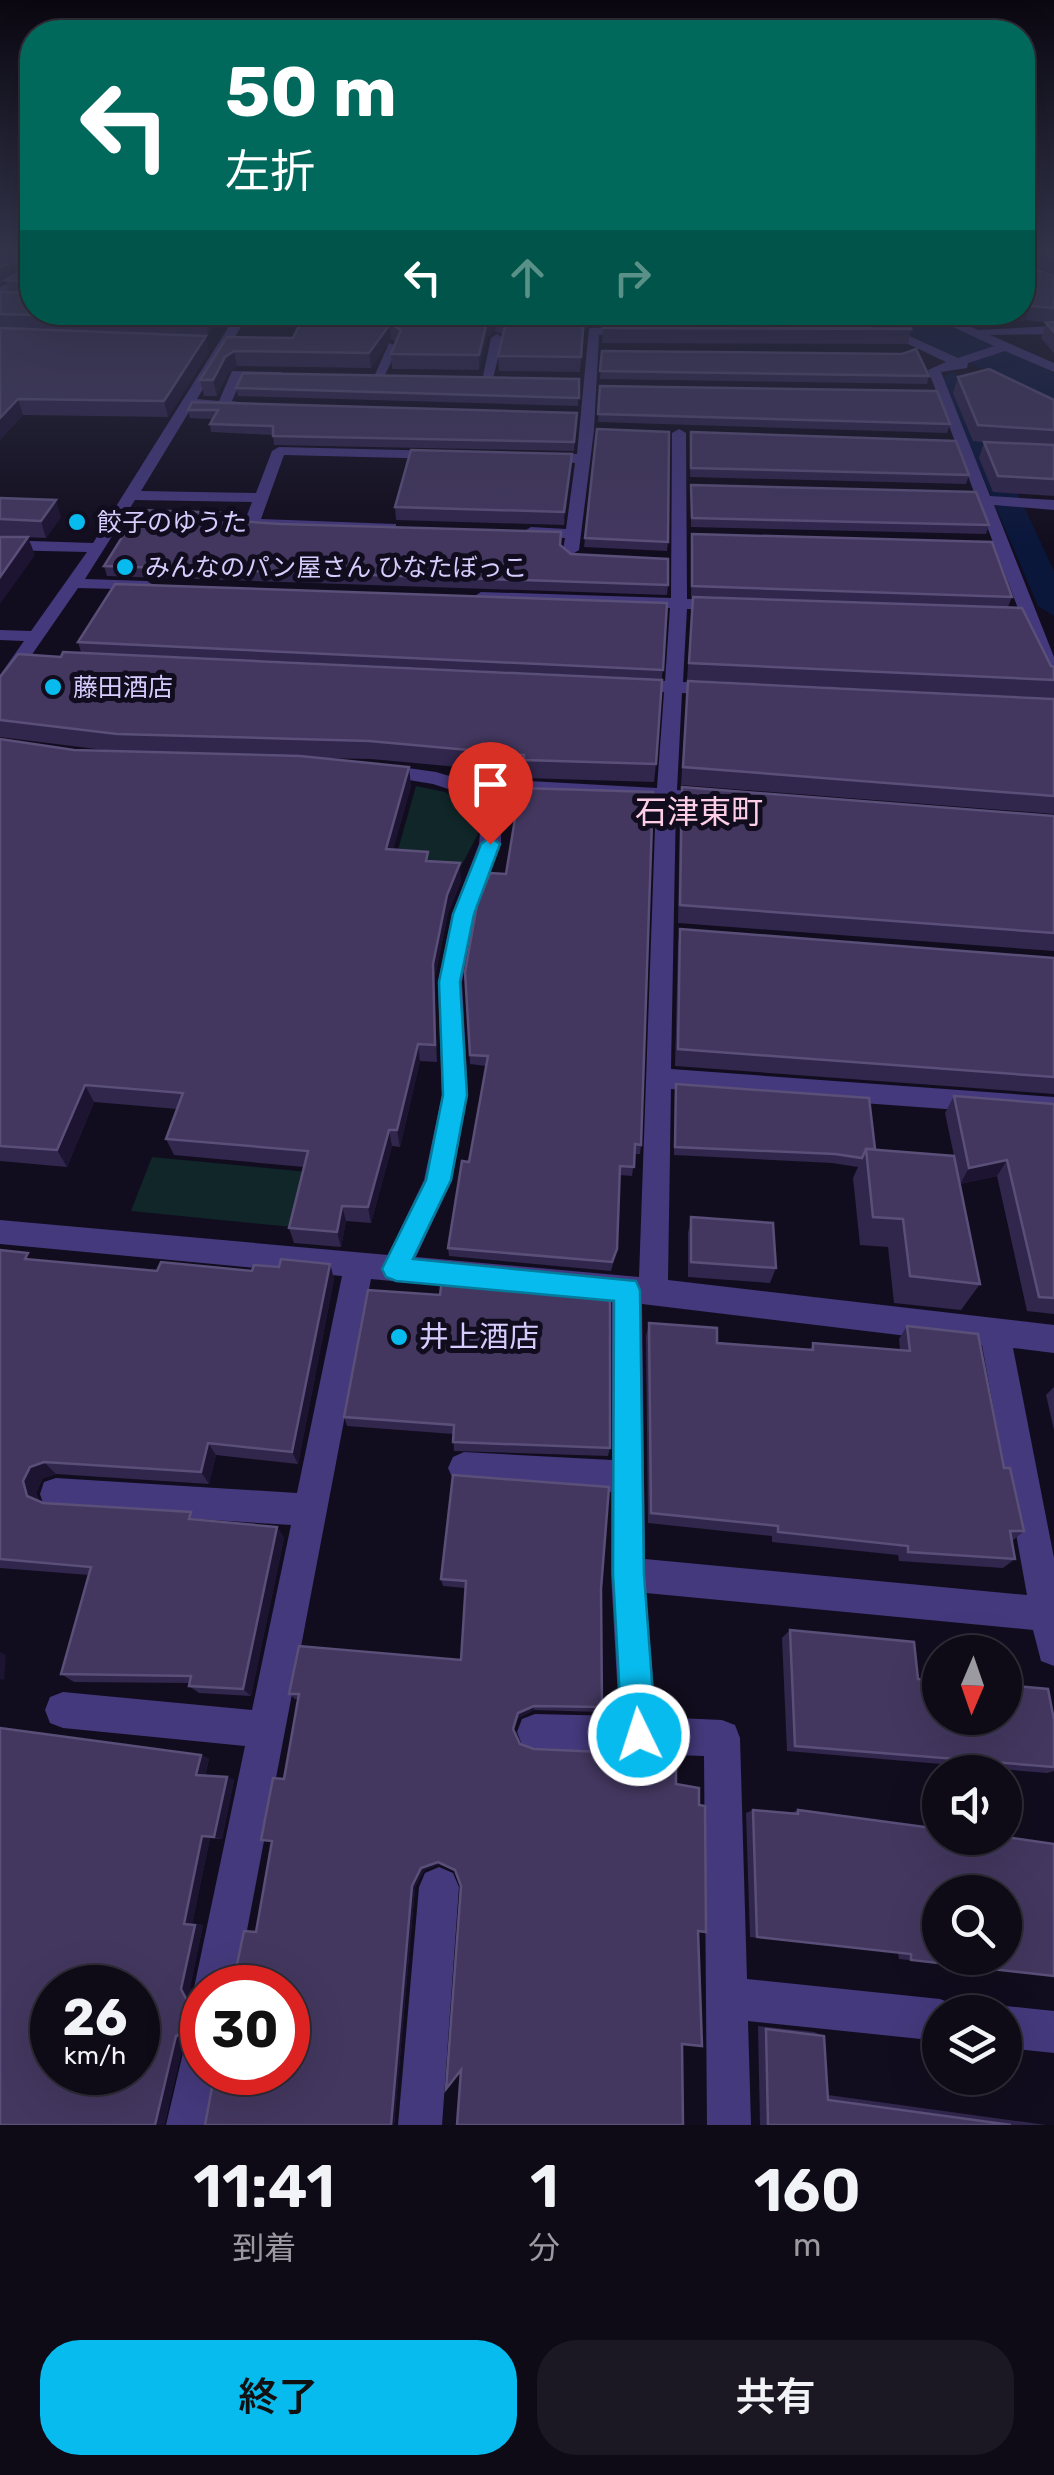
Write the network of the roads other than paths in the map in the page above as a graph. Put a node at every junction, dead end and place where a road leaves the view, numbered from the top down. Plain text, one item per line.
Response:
1 (223, 348) edge
2 (392, 348) edge
3 (494, 348) edge
4 (925, 348) joint
5 (1000, 348) edge
6 (1006, 348) edge
7 (591, 351) joint
8 (610, 351) edge
9 (900, 354) edge
10 (961, 363) junction
11 (1054, 368) edge
12 (208, 373) junction
13 (237, 374) junction
14 (290, 375) edge
15 (360, 376) edge
16 (378, 376) junction
17 (396, 377) edge
18 (468, 378) edge
19 (487, 378) junction
20 (504, 378) edge
21 (571, 380) edge
22 (587, 383) junction
23 (606, 387) edge
24 (924, 391) edge
25 (944, 392) junction
26 (225, 402) junction
27 (190, 404) junction
28 (279, 408) edge
29 (568, 414) edge
30 (588, 422) junction
31 (606, 431) edge
32 (679, 433) dead end
33 (946, 442) edge
34 (974, 448) junction
35 (470, 456) edge
36 (526, 457) edge
37 (584, 458) junction
38 (965, 493) edge
39 (132, 495) junction
40 (986, 497) junction
41 (262, 498) junction
42 (1054, 504) edge
43 (412, 528) edge
44 (511, 532) edge
45 (571, 534) junction
46 (985, 544) edge
47 (0, 545) edge
48 (1004, 545) junction
49 (98, 548) junction
50 (589, 556) edge
51 (72, 584) junction
52 (170, 587) edge
53 (464, 596) edge
54 (679, 603) junction
55 (738, 606) edge
56 (1010, 616) edge
57 (1030, 617) junction
58 (0, 634) edge
59 (36, 636) junction
60 (1054, 680) edge
61 (616, 684) edge
62 (675, 687) junction
63 (0, 688) edge
64 (735, 690) edge
65 (352, 769) edge
66 (482, 793) junction
67 (666, 796) junction
68 (743, 802) edge
69 (658, 1078) junction
70 (1054, 1107) edge
71 (0, 1232) edge
72 (358, 1266) junction
73 (396, 1269) junction
74 (640, 1291) junction
75 (995, 1332) junction
76 (1054, 1339) edge
77 (464, 1468) dead end
78 (628, 1476) junction
79 (56, 1494) dead end
80 (310, 1510) junction
81 (628, 1574) junction
82 (1052, 1626) edge
83 (63, 1710) dead end
84 (266, 1730) junction
85 (535, 1732) dead end
86 (639, 1735) junction
87 (439, 1887) dead end
88 (220, 1965) edge
89 (727, 1998) junction
90 (922, 2018) edge
91 (1022, 2029) edge
92 (1054, 2032) edge
93 (194, 2095) edge
94 (188, 2125) edge
95 (420, 2125) edge
96 (729, 2125) edge

1 - 12 street
2 - 16 street
3 - 19 street
4 - 9 street
4 - 10 street
5 - 10 street
6 - 11 street
7 - 8 street
7 - 22 street
10 - 25 street
12 - 13 street
12 - 27 street
13 - 14 street
13 - 26 street
15 - 16 street
16 - 17 street
18 - 19 street
19 - 20 street
21 - 22 street
22 - 23 street
22 - 30 street
24 - 25 street
25 - 34 street
26 - 27 street
26 - 28 street
27 - 39 street
29 - 30 street
30 - 31 street
30 - 37 street
32 - 54 street
33 - 34 street
34 - 40 street
35 - 41 street
36 - 37 street
37 - 45 street
38 - 40 street
39 - 41 street
39 - 49 street
40 - 42 street
40 - 48 street
41 - 43 street
44 - 45 street
45 - 50 street
46 - 48 street
47 - 49 street
48 - 57 street
49 - 51 street
51 - 52 street
51 - 59 street
53 - 54 street
54 - 55 street
54 - 62 street
56 - 57 street
57 - 60 street
58 - 59 street
59 - 63 street
61 - 62 street
62 - 64 street
62 - 67 street
65 - 66 street
66 - 67 street
66 - 73 street
67 - 68 street
67 - 69 street
69 - 70 street
69 - 74 street
71 - 72 street
72 - 73 street
72 - 80 street
73 - 74 street
74 - 75 street
74 - 78 street
75 - 76 street
75 - 82 street
77 - 78 street
78 - 81 street
79 - 80 street
80 - 84 street
81 - 82 street
81 - 86 street
83 - 84 street
84 - 88 street
85 - 86 street
86 - 89 street
87 - 95 street
89 - 90 street
89 - 96 street
91 - 92 street
93 - 94 street

